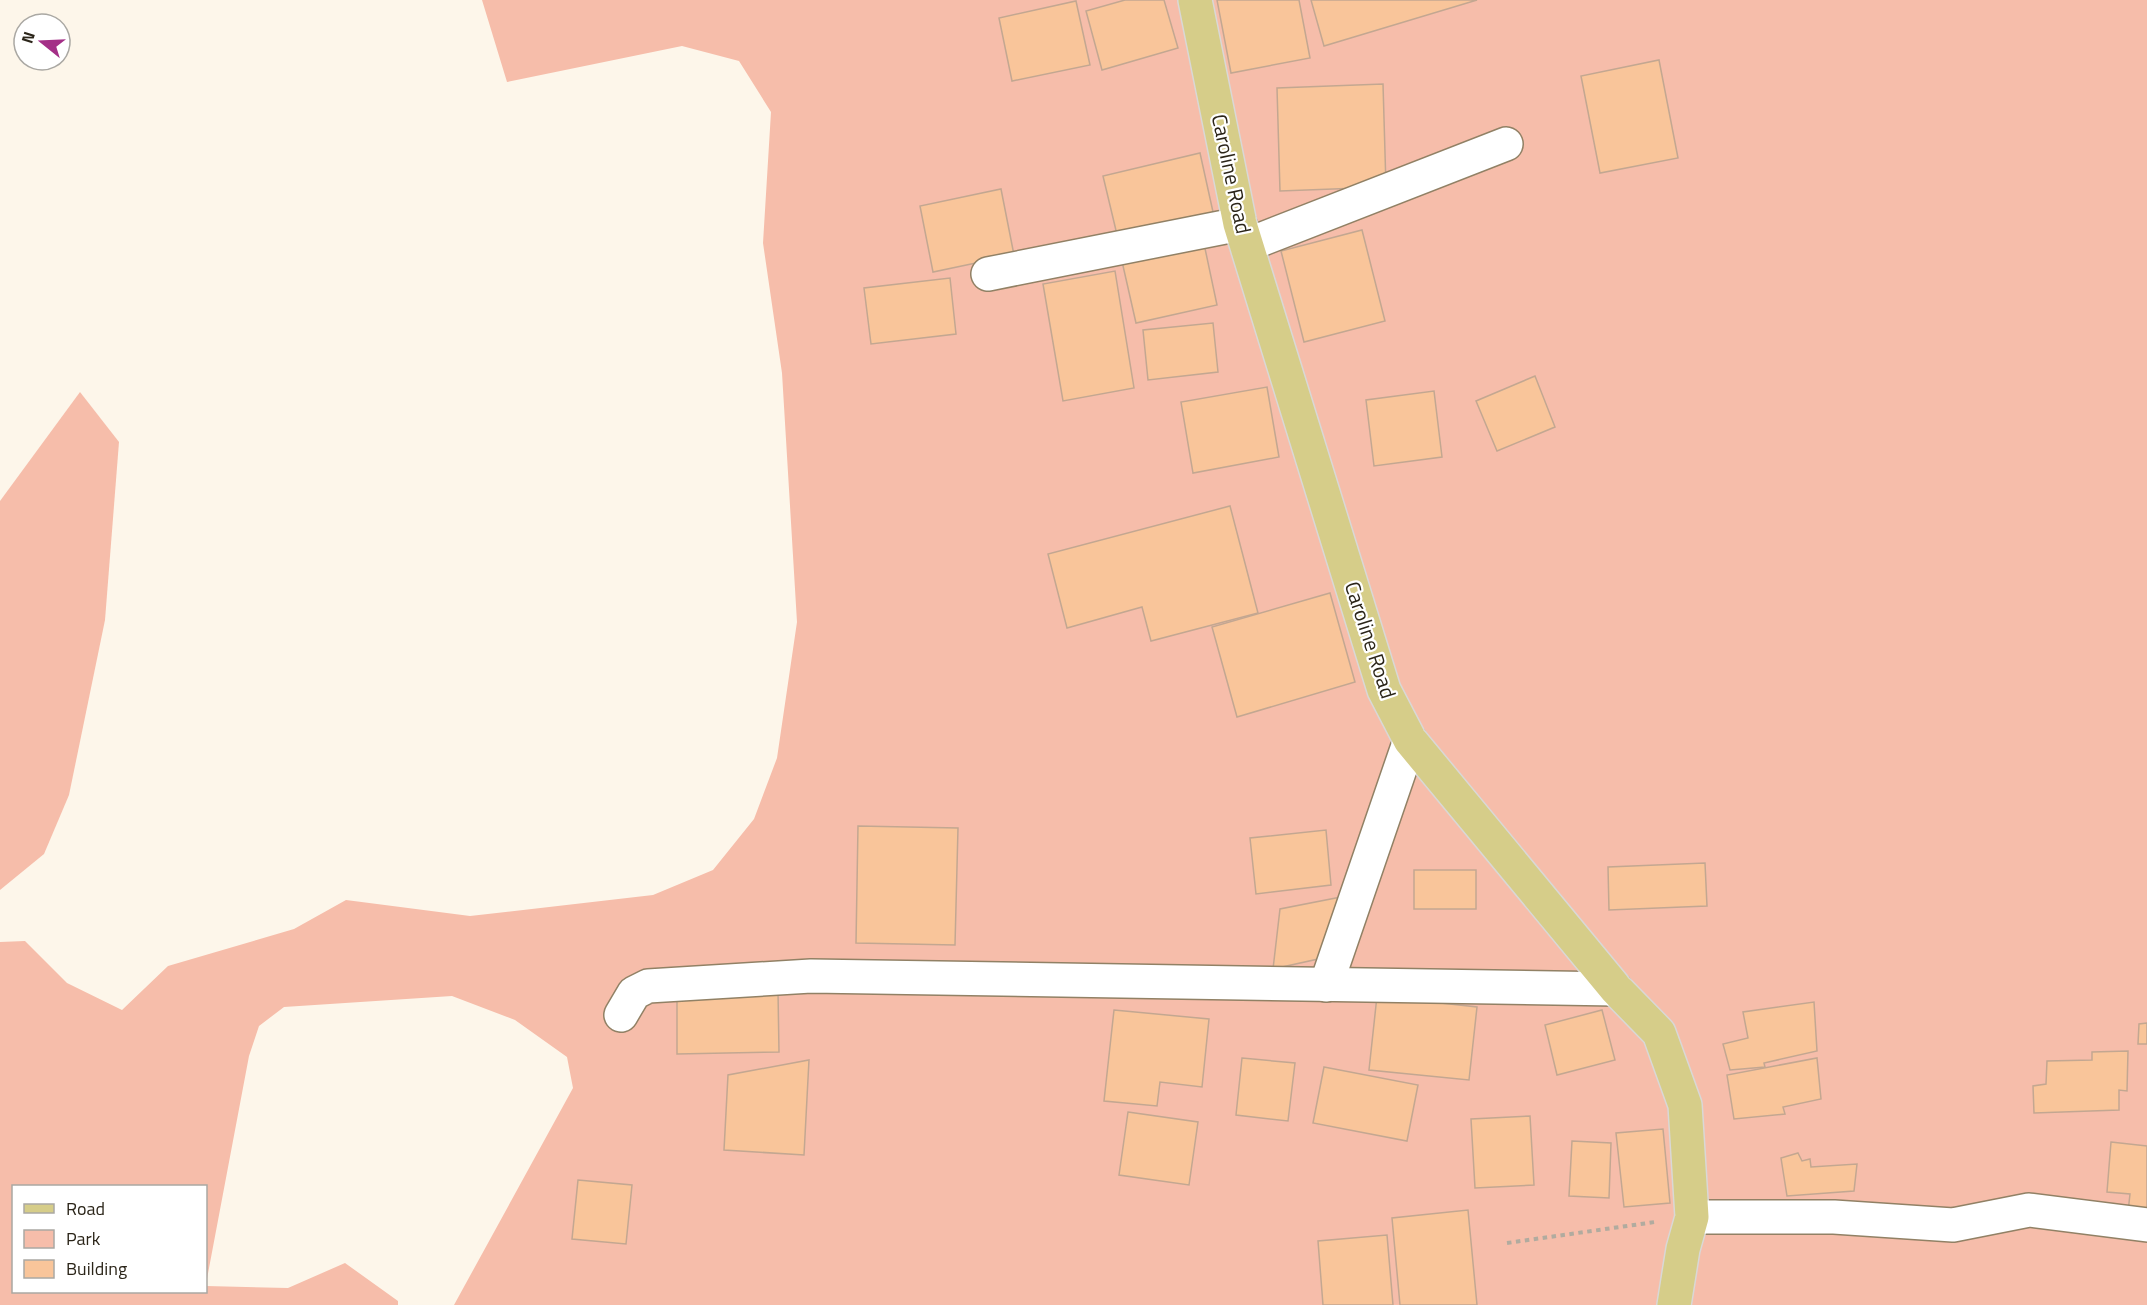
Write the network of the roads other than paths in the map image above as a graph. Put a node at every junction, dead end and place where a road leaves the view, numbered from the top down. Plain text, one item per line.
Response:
1 (1195, 0) edge
2 (1506, 144) dead end
3 (1244, 235) junction
4 (988, 274) dead end
5 (1410, 741) junction
6 (1326, 985) junction
7 (1616, 989) junction
8 (621, 1016) dead end
9 (1692, 1217) junction
10 (2147, 1225) edge
11 (1674, 1305) edge

1 - 3 main road, Caroline Road
2 - 3 street
3 - 4 street
3 - 5 main road, Caroline Road
5 - 6 street
5 - 7 main road, Caroline Road
6 - 7 street
6 - 8 street
7 - 9 main road, Caroline Road
9 - 10 street
9 - 11 main road, Caroline Road

